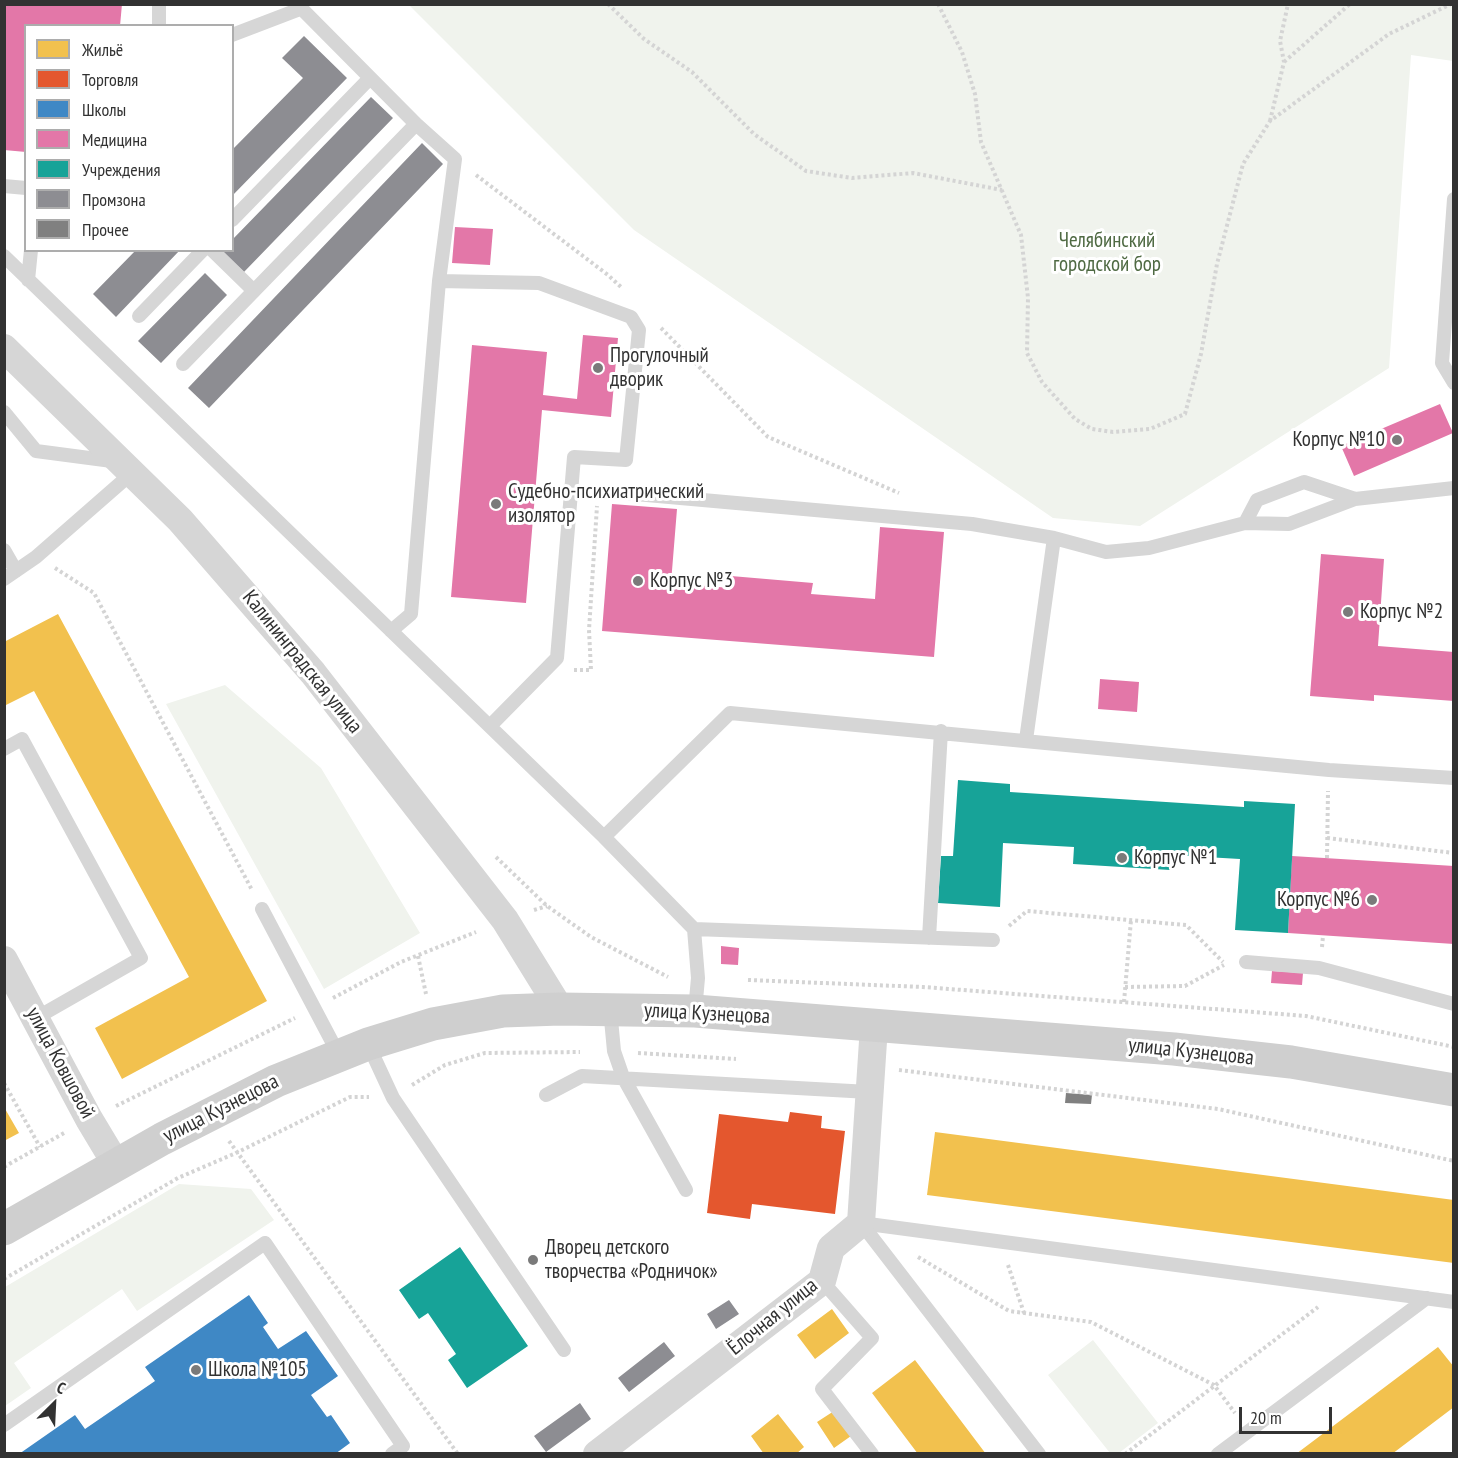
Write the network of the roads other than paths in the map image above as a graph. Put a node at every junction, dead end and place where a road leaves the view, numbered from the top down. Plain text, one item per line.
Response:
1 (159, 4) edge
2 (299, 7) edge
3 (159, 24) edge
4 (234, 34) edge
5 (370, 78) junction
6 (416, 124) junction
7 (4, 186) edge
8 (24, 188) edge
9 (1454, 199) edge
10 (234, 218) edge
11 (31, 252) edge
12 (201, 252) edge
13 (214, 252) edge
14 (4, 256) edge
15 (28, 280) junction
16 (439, 280) junction
17 (254, 291) junction
18 (139, 316) dead end
19 (4, 348) edge
20 (183, 364) dead end
21 (1454, 383) edge
22 (4, 412) edge
23 (127, 467) junction
24 (1454, 488) edge
25 (613, 492) dead end
26 (1355, 499) junction
27 (1245, 523) junction
28 (1054, 538) junction
29 (4, 550) edge
30 (10, 575) edge
31 (391, 632) junction
32 (489, 726) junction
33 (941, 731) junction
34 (1026, 740) junction
35 (4, 749) edge
36 (1454, 778) edge
37 (604, 837) junction
38 (262, 909) road end
39 (694, 929) junction
40 (929, 938) junction
41 (993, 940) road end
42 (4, 960) edge
43 (1246, 962) dead end
44 (1454, 1004) edge
45 (560, 1008) junction
46 (609, 1009) junction
47 (695, 1011) junction
48 (36, 1018) junction
49 (874, 1026) junction
50 (354, 1049) junction
51 (623, 1077) junction
52 (869, 1080) junction
53 (1454, 1090) edge
54 (546, 1095) dead end
55 (116, 1164) junction
56 (686, 1190) dead end
57 (861, 1223) junction
58 (4, 1228) edge
59 (822, 1281) junction
60 (1427, 1298) junction
61 (1454, 1302) edge
62 (564, 1350) dead end
63 (4, 1425) edge
64 (392, 1454) edge
65 (597, 1454) edge
66 (872, 1454) edge
67 (1039, 1454) edge
68 (1218, 1454) edge

1 - 3 lane
2 - 4 lane
2 - 5 lane
5 - 6 lane
5 - 10 lane
6 - 16 lane
6 - 17 lane
7 - 8 lane
9 - 21 lane
11 - 15 lane
12 - 18 lane
13 - 17 lane
14 - 15 lane
15 - 31 lane
16 - 31 lane
16 - 32 lane
17 - 20 lane
19 - 23 street, Калининградская улица
22 - 23 lane
23 - 30 lane
23 - 45 street, Калининградская улица
24 - 26 lane
25 - 28 lane
26 - 27 lane
26 - 27 lane
27 - 28 lane
28 - 34 lane
29 - 30 lane
31 - 32 lane
32 - 37 lane
33 - 34 lane
33 - 37 lane
33 - 40 lane
34 - 36 lane
35 - 48 lane
37 - 39 lane
38 - 50 lane
39 - 40 lane
39 - 47 lane
40 - 41 lane
42 - 48 street, улица Ковшовой
43 - 44 lane
45 - 46 street, улица Кузнецова
45 - 50 street, улица Кузнецова
46 - 47 street, улица Кузнецова
46 - 51 lane
47 - 49 street, улица Кузнецова
48 - 55 street, улица Ковшовой
49 - 52 street
49 - 53 street, улица Кузнецова
50 - 55 street, улица Кузнецова
50 - 62 lane
51 - 52 lane
51 - 54 lane
51 - 56 lane
52 - 57 street
55 - 58 street, улица Кузнецова
57 - 59 street, Ёлочная улица
57 - 60 lane
57 - 67 lane
59 - 65 street, Ёлочная улица
59 - 66 lane
60 - 61 lane
60 - 68 lane
63 - 64 lane

